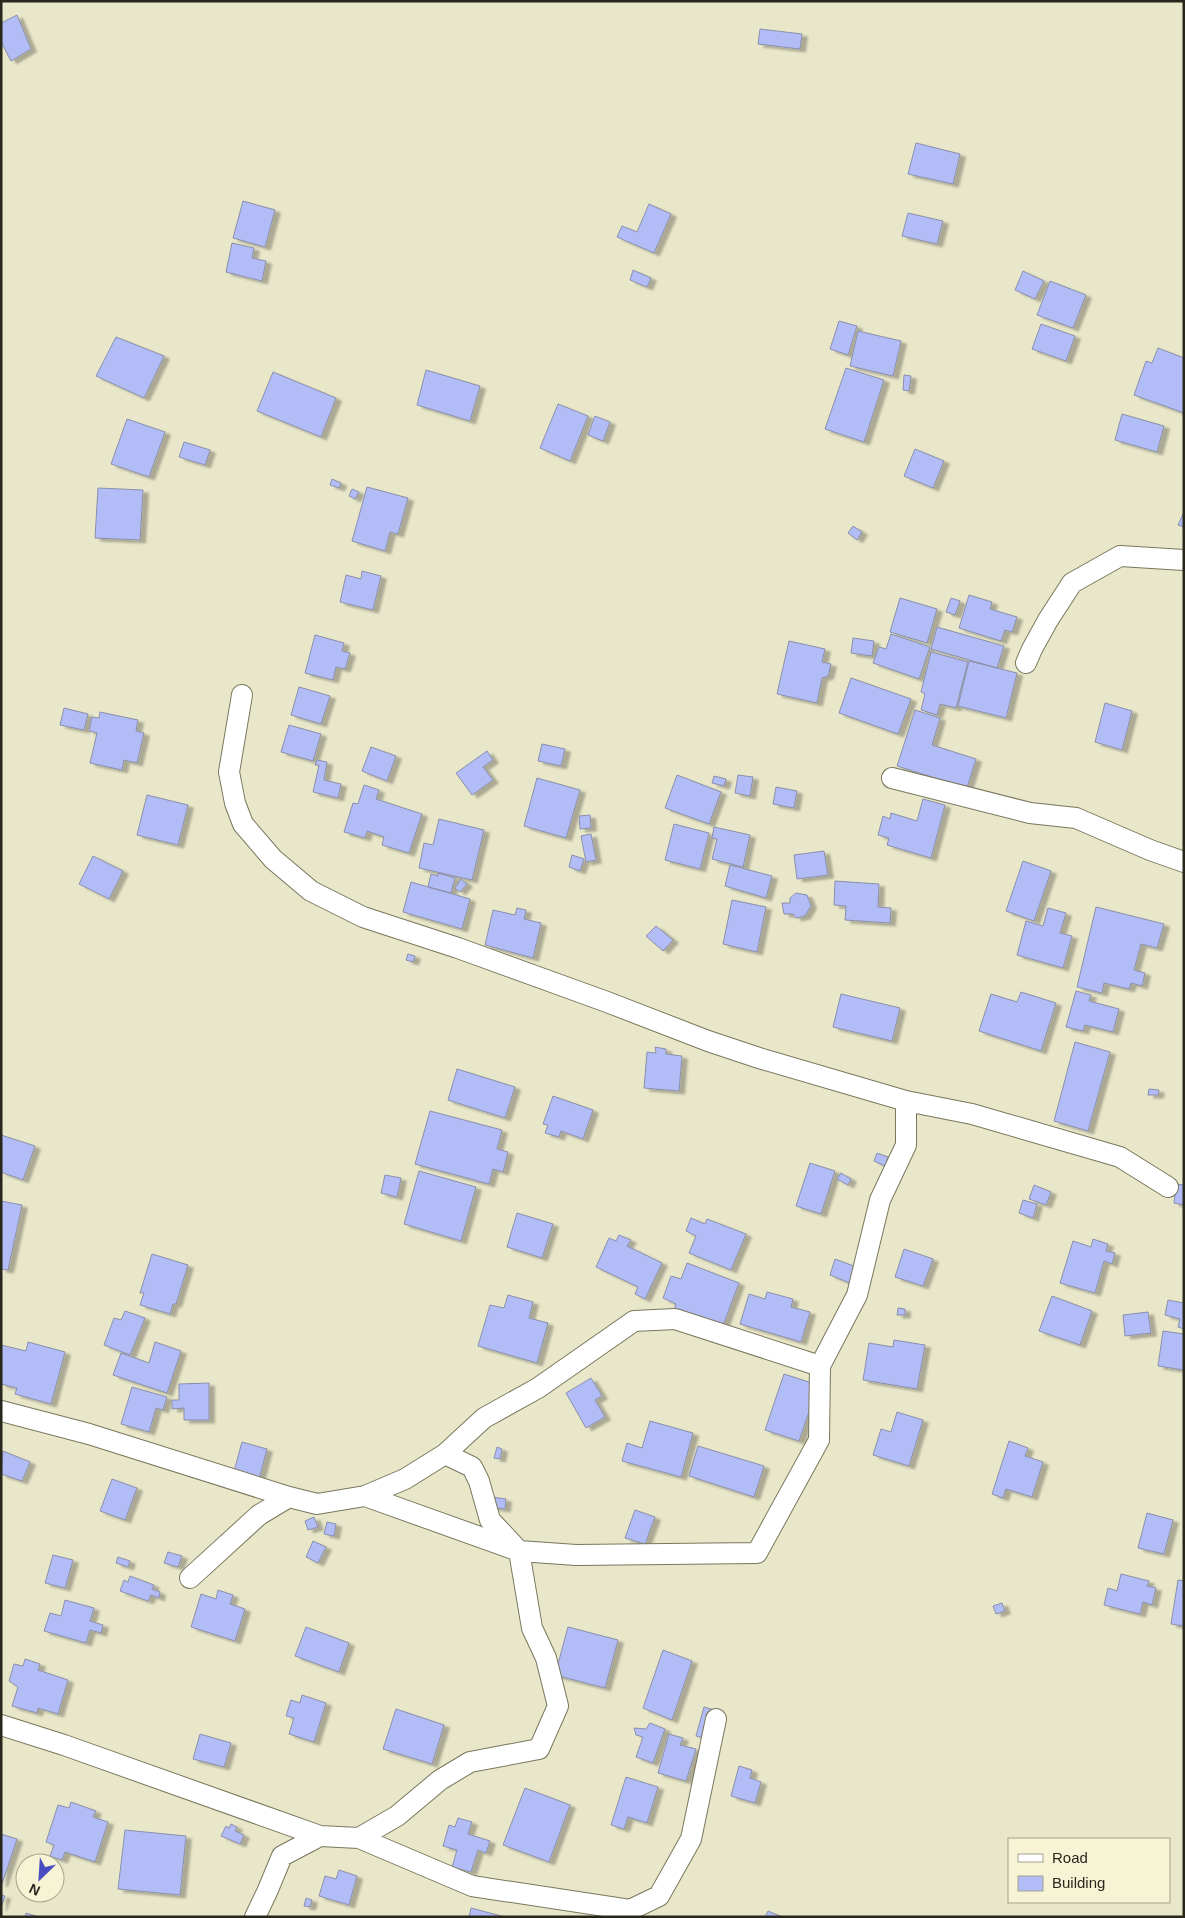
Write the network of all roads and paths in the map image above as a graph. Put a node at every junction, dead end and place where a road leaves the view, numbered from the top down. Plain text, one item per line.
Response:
1 (1184, 560) edge
2 (1026, 664) dead end
3 (242, 695) dead end
4 (892, 778) dead end
5 (1184, 862) edge
6 (906, 1100) junction
7 (1168, 1187) dead end
8 (820, 1366) junction
9 (1, 1411) edge
10 (445, 1454) junction
11 (365, 1496) junction
12 (289, 1497) junction
13 (519, 1551) junction
14 (190, 1578) dead end
15 (716, 1720) dead end
16 (1, 1726) edge
17 (320, 1836) junction
18 (359, 1838) junction
19 (255, 1917) edge

1 - 2 street
3 - 6 street
4 - 5 street
6 - 7 street
6 - 8 street
8 - 10 street
8 - 13 street
9 - 12 street
10 - 11 street
10 - 13 street
11 - 12 street
11 - 13 street
12 - 14 street
13 - 18 street
15 - 18 street
16 - 17 street
17 - 18 street
17 - 19 street

